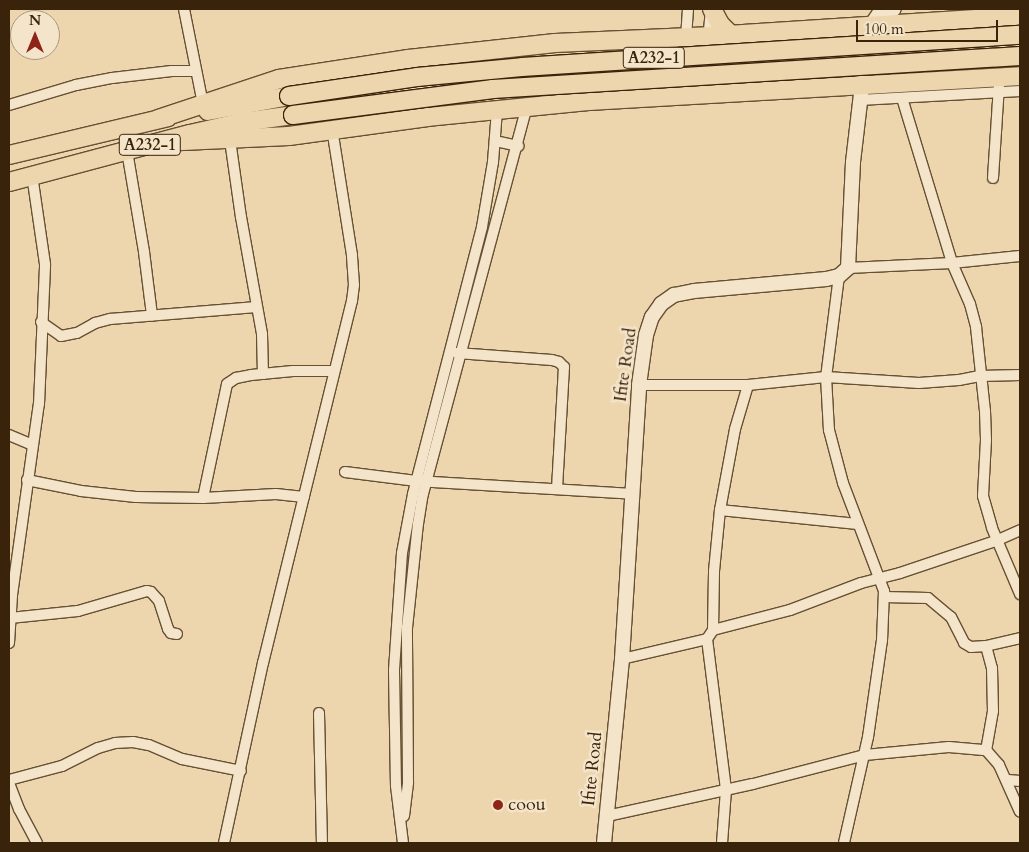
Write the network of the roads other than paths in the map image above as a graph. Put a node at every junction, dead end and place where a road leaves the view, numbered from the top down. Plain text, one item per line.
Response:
1 (184, 9) edge
2 (688, 9) edge
3 (712, 9) edge
4 (1020, 16) edge
5 (875, 21) edge
6 (732, 35) junction
7 (1020, 35) edge
8 (707, 36) junction
9 (686, 37) junction
10 (1020, 56) edge
11 (196, 71) junction
12 (1020, 76) edge
13 (999, 85) junction
14 (1020, 91) edge
15 (861, 93) junction
16 (703, 96) junction
17 (902, 98) junction
18 (203, 104) junction
19 (9, 105) edge
20 (527, 107) junction
21 (497, 110) junction
22 (158, 119) junction
23 (332, 130) junction
24 (230, 140) junction
25 (495, 141) junction
26 (162, 142) junction
27 (518, 146) junction
28 (127, 151) junction
29 (9, 155) edge
30 (491, 173) junction
31 (32, 176) junction
32 (510, 177) junction
33 (993, 178) dead end
34 (9, 182) edge
35 (1020, 256) edge
36 (952, 263) junction
37 (843, 272) junction
38 (257, 307) junction
39 (152, 315) junction
40 (41, 322) junction
41 (451, 352) junction
42 (462, 354) junction
43 (334, 371) junction
44 (264, 374) junction
45 (1020, 375) edge
46 (980, 376) junction
47 (826, 377) junction
48 (748, 384) junction
49 (639, 386) junction
50 (9, 435) edge
51 (32, 445) junction
52 (345, 472) dead end
53 (27, 480) junction
54 (416, 481) junction
55 (427, 482) junction
56 (557, 488) junction
57 (634, 494) junction
58 (304, 497) junction
59 (203, 498) junction
60 (720, 510) junction
61 (857, 524) junction
62 (1020, 530) edge
63 (998, 540) junction
64 (13, 557) edge
65 (881, 578) junction
66 (1020, 594) edge
67 (884, 597) junction
68 (10, 618) junction
69 (713, 630) junction
70 (177, 634) dead end
71 (1020, 638) edge
72 (707, 639) junction
73 (9, 643) edge
74 (986, 646) junction
75 (622, 659) junction
76 (319, 713) dead end
77 (986, 750) junction
78 (865, 755) junction
79 (241, 771) junction
80 (1008, 780) junction
81 (9, 781) edge
82 (1020, 781) edge
83 (726, 790) junction
84 (1020, 812) edge
85 (607, 816) junction
86 (403, 824) junction
87 (37, 843) edge
88 (224, 843) edge
89 (322, 843) edge
90 (403, 843) edge
91 (604, 843) edge
92 (722, 843) edge
93 (844, 843) edge

1 - 11 street
2 - 9 street
3 - 6 highway
3 - 8 street
4 - 5 highway
5 - 6 highway
5 - 15 street
6 - 8 highway
7 - 22 highway, A232-1, bridge
8 - 9 highway
8 - 16 street
9 - 16 street
9 - 18 highway
10 - 26 highway, A232-1, bridge
11 - 18 street
11 - 19 street
12 - 13 highway
13 - 14 street
13 - 15 highway
13 - 17 street
13 - 33 street
15 - 16 highway
15 - 17 street
15 - 37 street
16 - 20 highway
17 - 36 street
18 - 22 highway
20 - 21 highway
20 - 27 street
21 - 23 highway
21 - 25 street
22 - 29 highway, A232-1
23 - 24 highway
23 - 43 street
24 - 26 highway
24 - 38 street
25 - 27 street
25 - 30 street
26 - 28 highway, A232-1
27 - 32 street
28 - 31 highway, A232-1
28 - 39 street
30 - 32 street
30 - 41 street
31 - 34 highway, A232-1
31 - 40 street
32 - 42 street
35 - 36 street
36 - 37 street
36 - 46 street
37 - 47 street
37 - 49 street, Ifite Road
38 - 39 street
38 - 44 street
39 - 40 street
40 - 51 street
41 - 42 street
41 - 54 street
42 - 55 street
42 - 56 street
43 - 44 street
43 - 58 street
44 - 59 street
45 - 46 street
46 - 47 street
46 - 63 street
47 - 48 street
47 - 61 street
48 - 49 street
48 - 60 street
49 - 57 street, Ifite Road
50 - 51 street
51 - 53 street
52 - 54 street
53 - 59 street
53 - 64 street
54 - 55 street
54 - 86 street
55 - 56 street
55 - 86 street
56 - 57 street
57 - 75 street, Ifite Road
58 - 59 street
58 - 79 street
60 - 61 street
60 - 69 street
61 - 65 street
62 - 63 street
63 - 65 street
63 - 66 street
64 - 68 street
65 - 67 street
65 - 69 street
67 - 74 street
67 - 78 street
68 - 70 street
68 - 73 street
69 - 72 street
71 - 74 street
72 - 75 street
72 - 83 street
74 - 77 street
75 - 85 street, Ifite Road
76 - 89 street
77 - 78 street
77 - 80 street
78 - 83 street
78 - 93 street
79 - 81 street
79 - 88 street
80 - 82 street
80 - 84 street
81 - 87 street
83 - 85 street
83 - 92 street
85 - 91 street, Ifite Road
86 - 90 street

